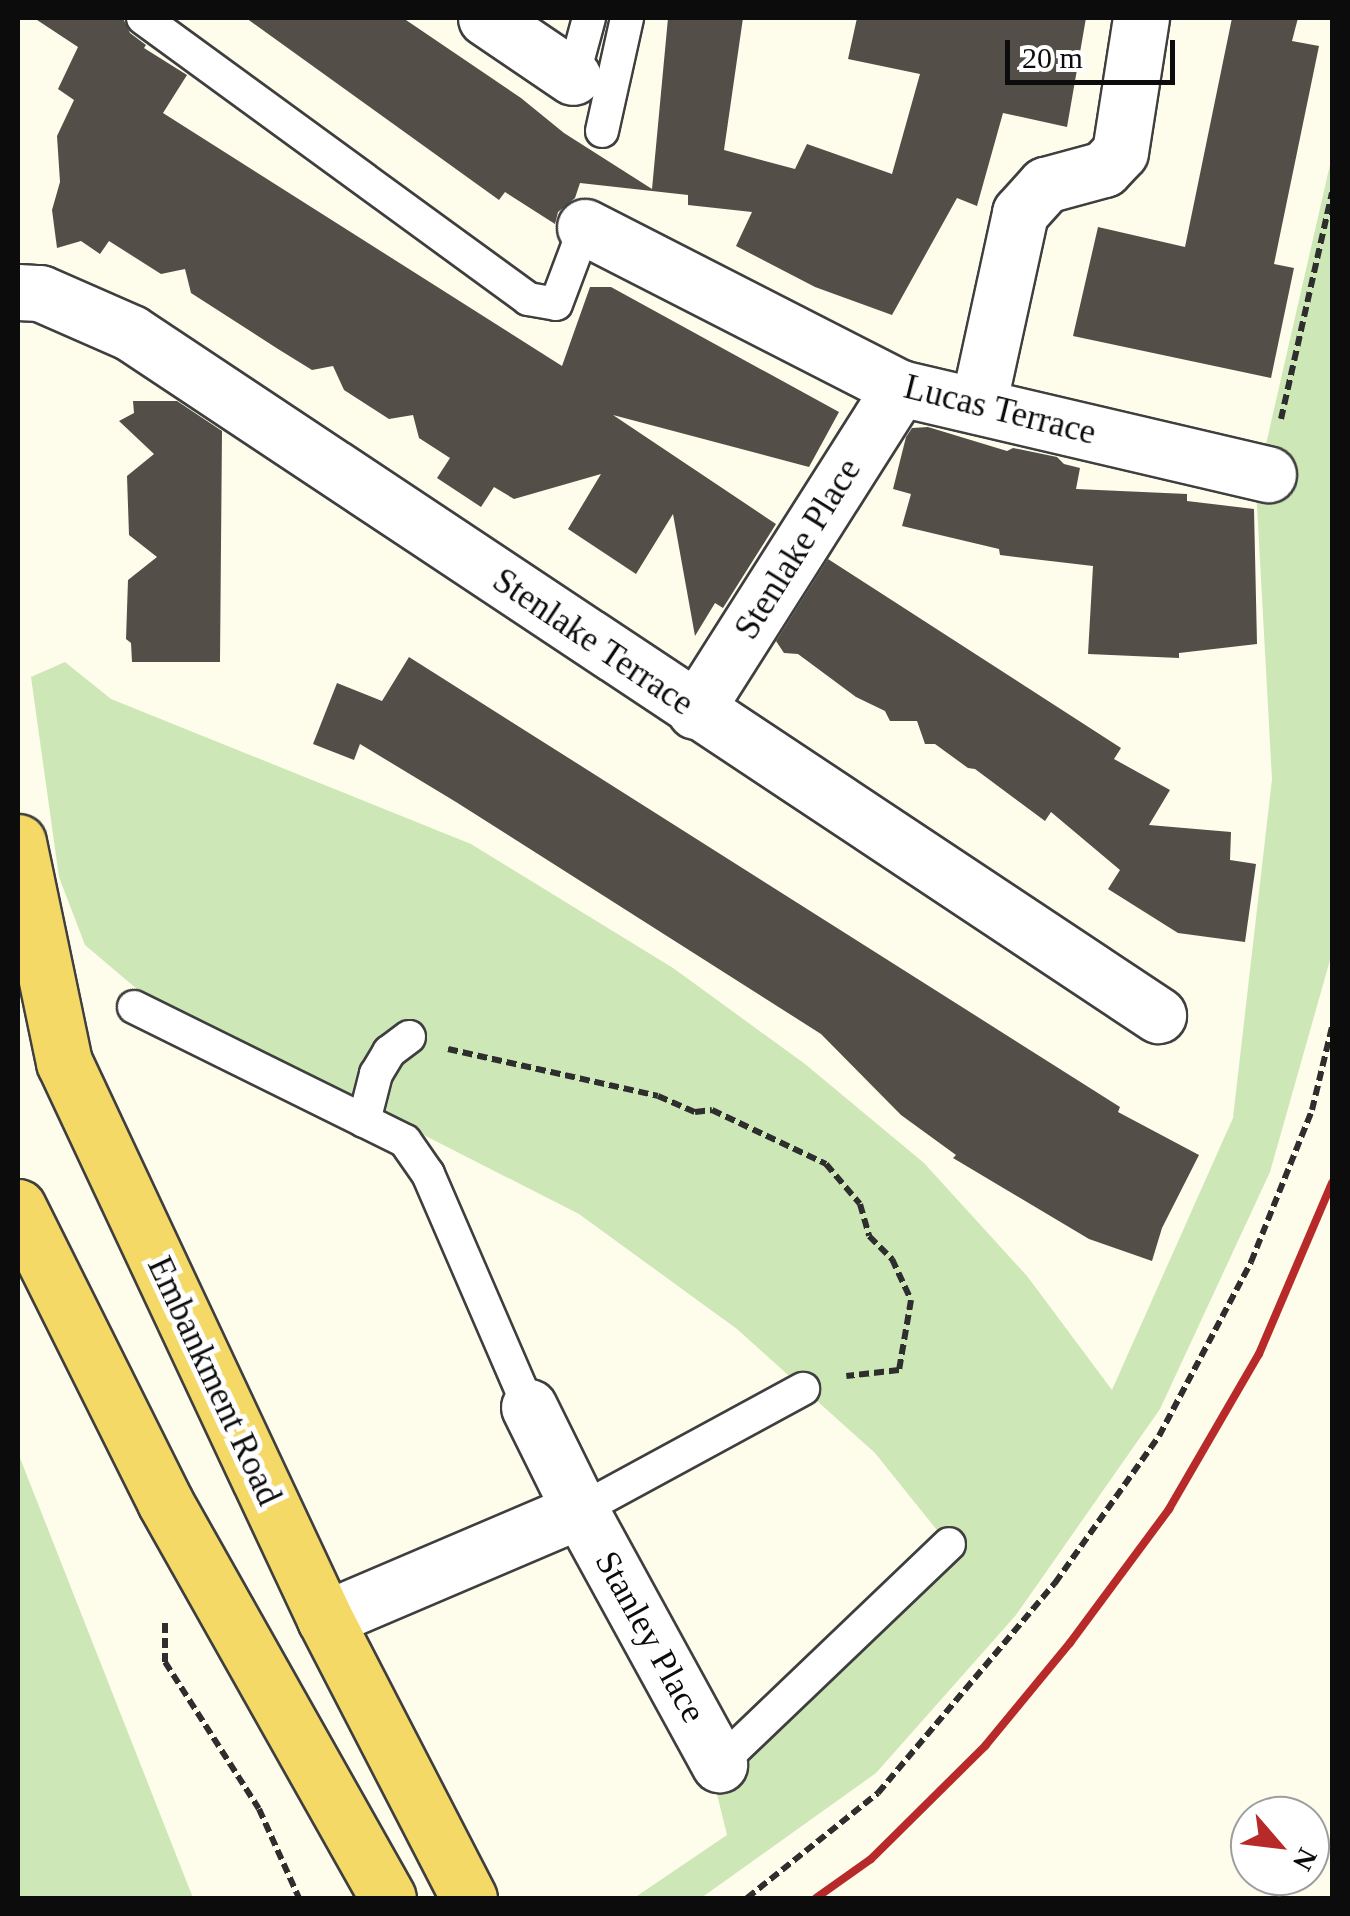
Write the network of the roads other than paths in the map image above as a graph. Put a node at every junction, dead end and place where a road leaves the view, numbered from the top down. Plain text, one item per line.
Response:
1 (143, 18) edge
2 (486, 18) edge
3 (589, 18) edge
4 (627, 18) edge
5 (1141, 18) edge
6 (574, 77) joint
7 (602, 131) dead end
8 (586, 227) joint
9 (18, 292) edge
10 (900, 388) junction
11 (978, 406) junction
12 (1268, 474) road end
13 (695, 710) junction
14 (18, 842) edge
15 (134, 1008) dead end
16 (18, 1014) edge
17 (1158, 1015) dead end
18 (409, 1037) road end
19 (64, 1062) junction
20 (364, 1122) junction
21 (18, 1208) edge
22 (803, 1389) road end
23 (530, 1407) joint
24 (580, 1510) junction
25 (948, 1544) dead end
26 (325, 1619) junction
27 (720, 1764) joint
28 (388, 1898) edge
29 (470, 1898) edge

1 - 8 lane
2 - 6 street
3 - 6 lane
4 - 7 lane
5 - 11 street
8 - 10 street, Lucas Terrace
9 - 13 street, Stenlake Terrace
10 - 11 street, Lucas Terrace
10 - 13 street, Stenlake Place
11 - 12 street, Lucas Terrace
13 - 17 street, Stenlake Terrace
14 - 19 main road, Embankment Road
15 - 20 lane
16 - 19 main road
18 - 20 lane
19 - 26 main road, Embankment Road
20 - 23 lane
21 - 28 main road
22 - 24 lane
23 - 24 street, Stanley Place
24 - 26 street, Stanley Place
24 - 27 street, Stanley Place
25 - 27 lane
26 - 29 main road, Embankment Road

